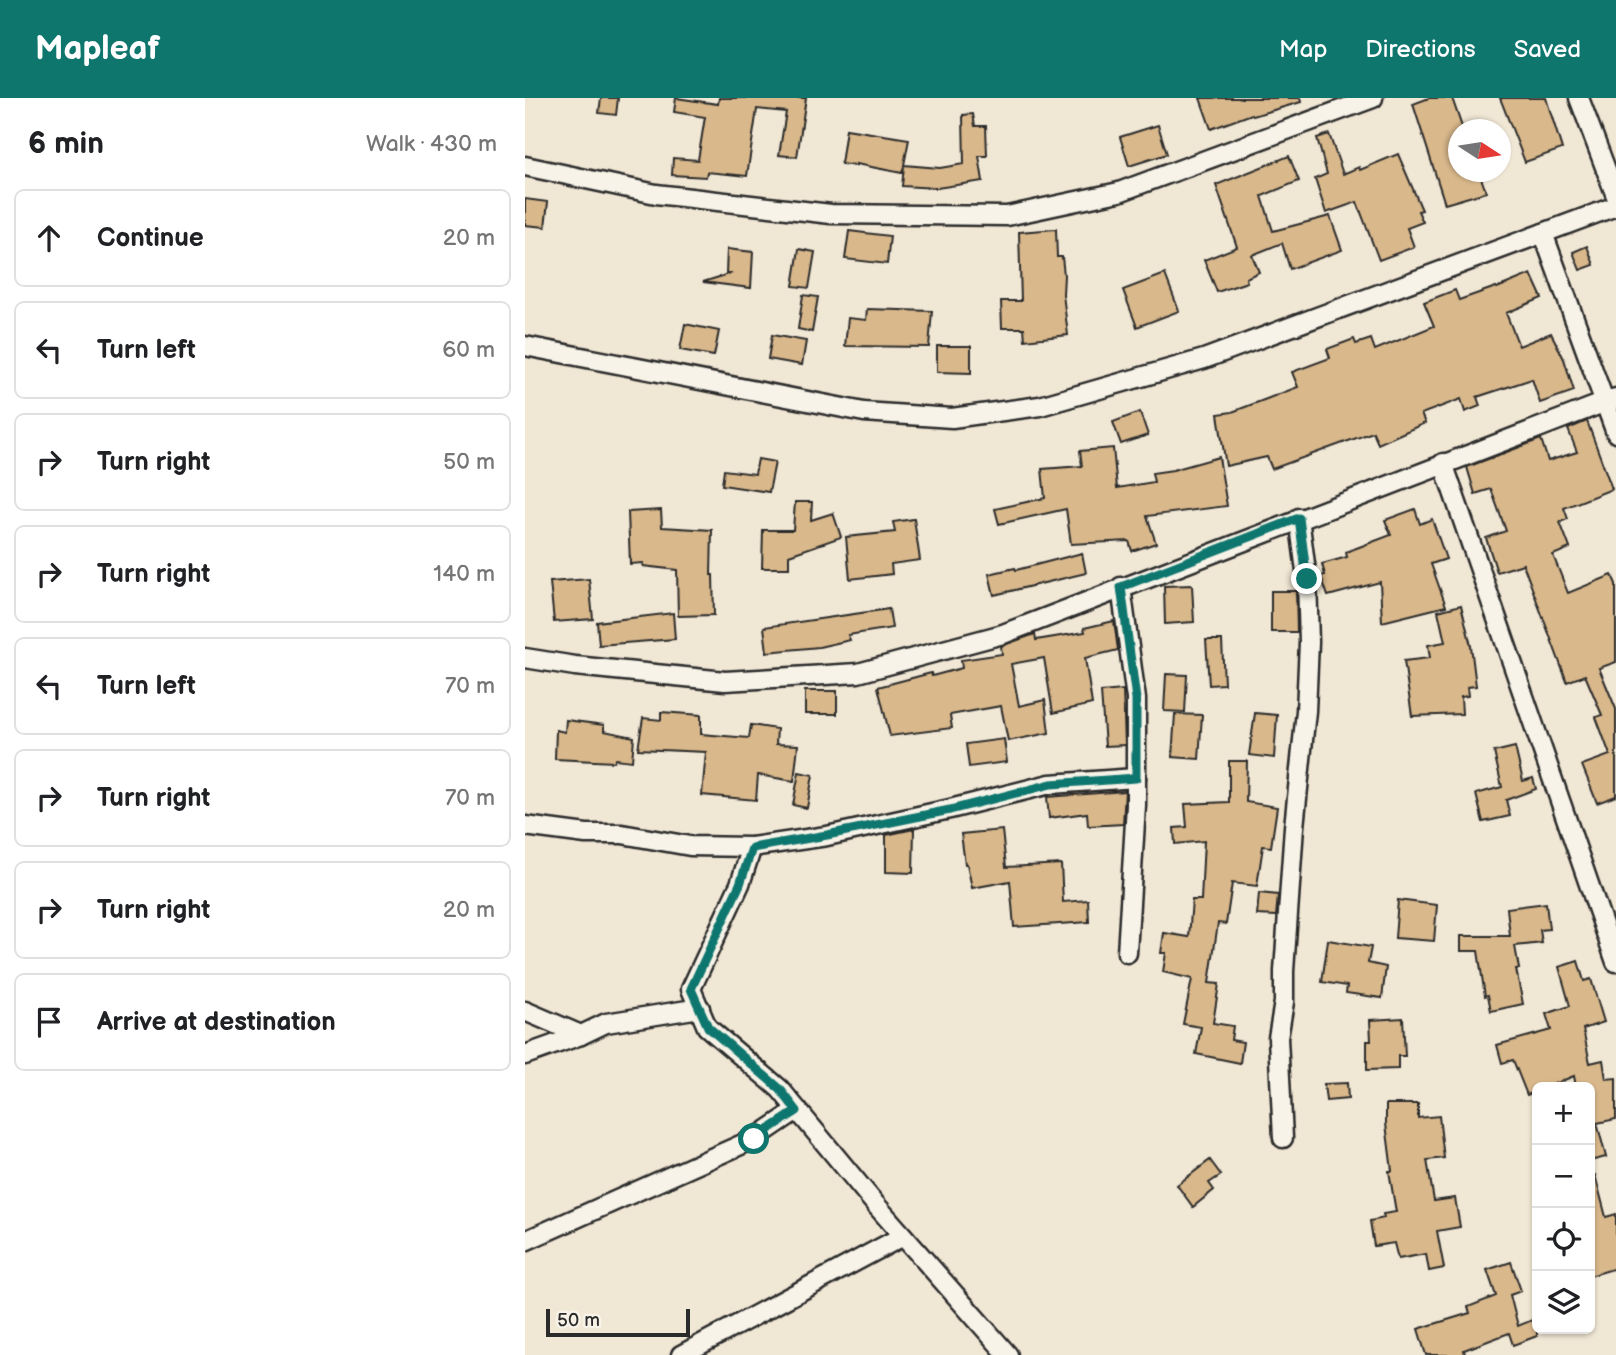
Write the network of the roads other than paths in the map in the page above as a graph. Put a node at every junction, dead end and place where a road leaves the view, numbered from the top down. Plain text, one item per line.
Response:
1 (1373, 98) edge
2 (1579, 98) edge
3 (525, 166) edge
4 (1616, 195) edge
5 (1616, 206) edge
6 (1542, 233) junction
7 (525, 346) edge
8 (1610, 400) edge
9 (1616, 433) edge
10 (1443, 463) junction
11 (1299, 518) junction
12 (1121, 587) junction
13 (525, 658) edge
14 (1136, 778) junction
15 (525, 826) edge
16 (752, 848) junction
17 (1127, 953) dead end
18 (1616, 962) edge
19 (699, 1008) junction
20 (525, 1011) edge
21 (581, 1035) junction
22 (525, 1055) edge
23 (797, 1111) junction
24 (1283, 1138) dead end
25 (903, 1236) junction
26 (525, 1241) edge
27 (681, 1355) edge
28 (1008, 1355) edge

1 - 3 street
2 - 4 street
5 - 6 street
6 - 7 street
6 - 8 street
8 - 9 street
8 - 10 street
10 - 11 street
10 - 18 street
11 - 12 street
11 - 24 street
12 - 13 street
12 - 14 street
14 - 16 street
14 - 17 street
15 - 16 street
16 - 19 street
19 - 21 street
19 - 23 street
20 - 21 street
21 - 22 street
23 - 25 street
23 - 26 street
25 - 27 street
25 - 28 street

